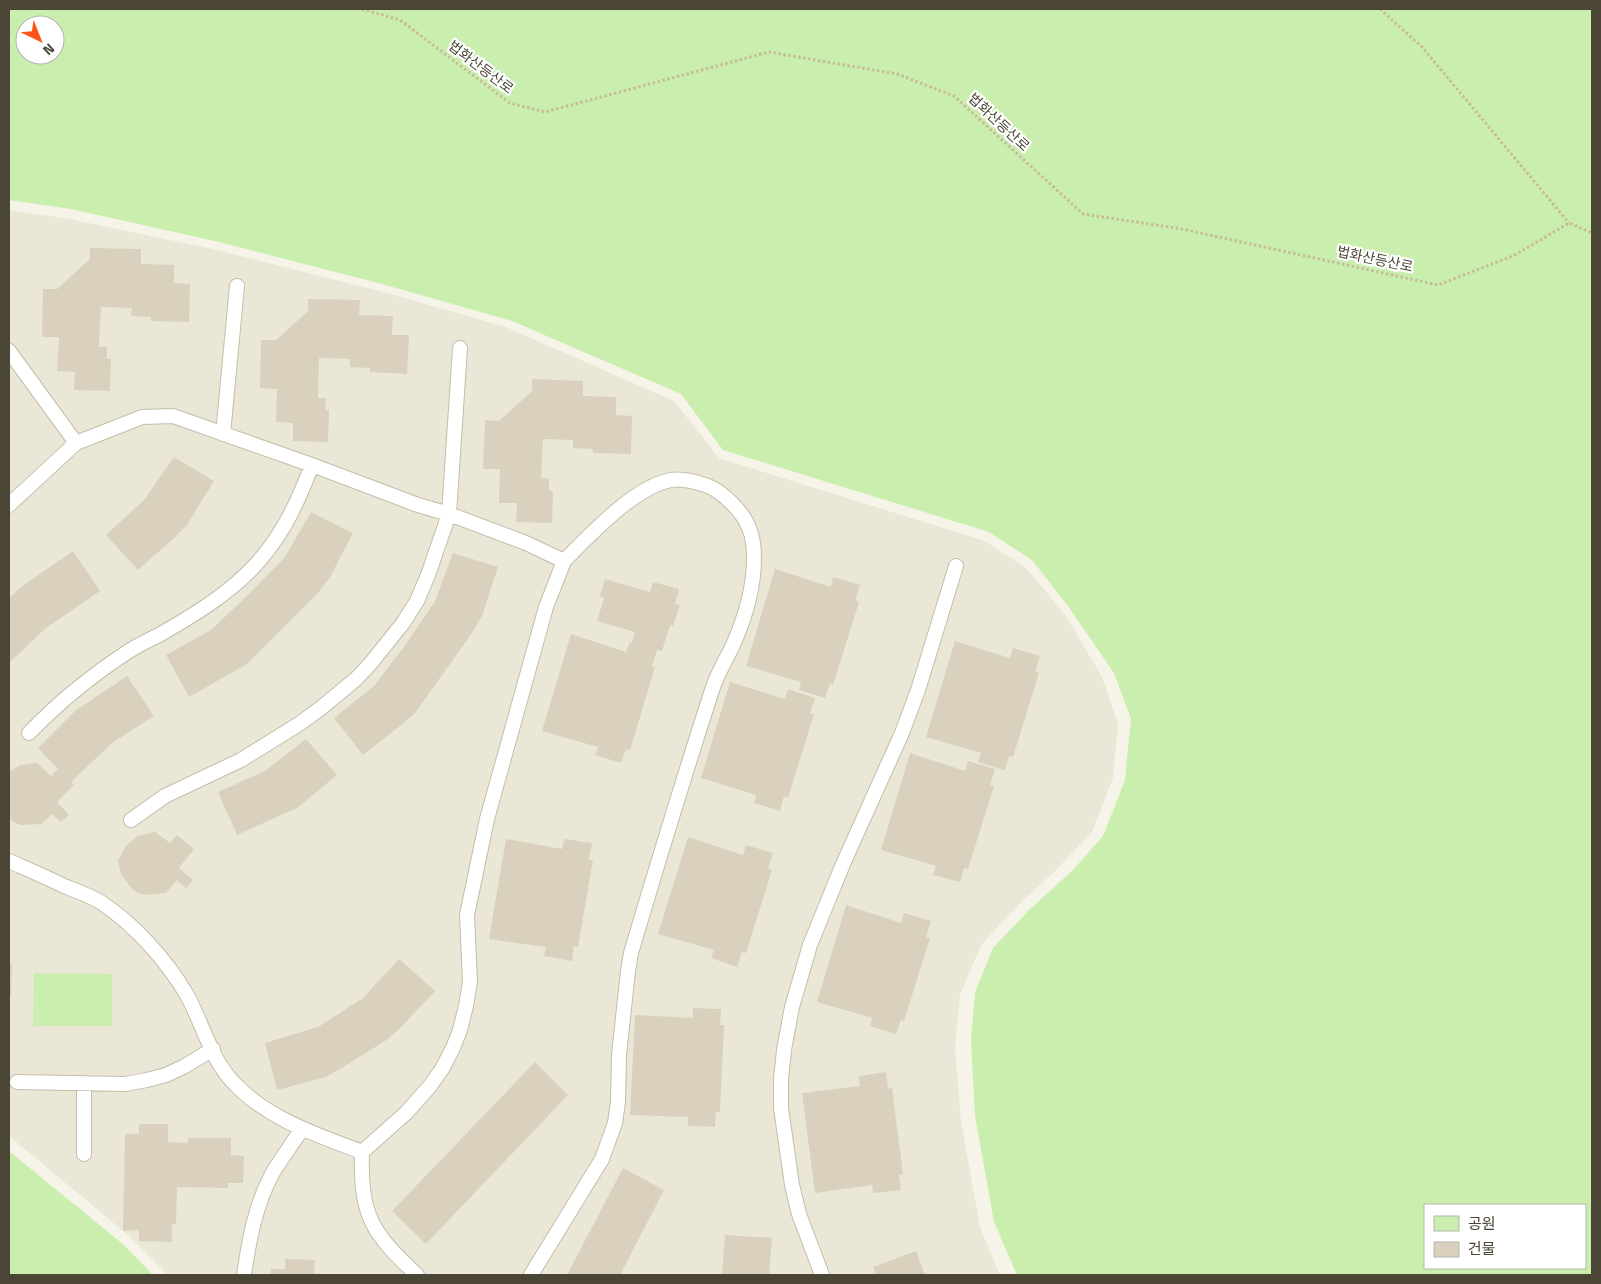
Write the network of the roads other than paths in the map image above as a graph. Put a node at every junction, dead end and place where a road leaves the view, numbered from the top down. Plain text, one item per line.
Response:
1 (237, 286) dead end
2 (460, 348) dead end
3 (9, 351) edge
4 (223, 434) junction
5 (76, 443) junction
6 (312, 465) junction
7 (9, 505) edge
8 (449, 514) junction
9 (564, 561) junction
10 (956, 566) dead end
11 (29, 733) dead end
12 (131, 820) dead end
13 (9, 861) edge
14 (213, 1049) junction
15 (17, 1082) dead end
16 (84, 1083) junction
17 (302, 1129) junction
18 (362, 1152) junction
19 (84, 1154) dead end
20 (244, 1275) edge
21 (417, 1275) edge
22 (531, 1275) edge
23 (822, 1275) edge

1 - 4 lane
2 - 8 lane
3 - 5 lane
4 - 5 lane
4 - 6 lane
5 - 7 lane
6 - 8 lane
6 - 11 lane
8 - 9 lane
8 - 12 lane
9 - 18 lane
9 - 22 lane
10 - 23 lane
13 - 14 lane
14 - 16 lane
14 - 17 lane
15 - 16 lane
16 - 19 lane
17 - 18 lane
17 - 20 lane
18 - 21 lane

